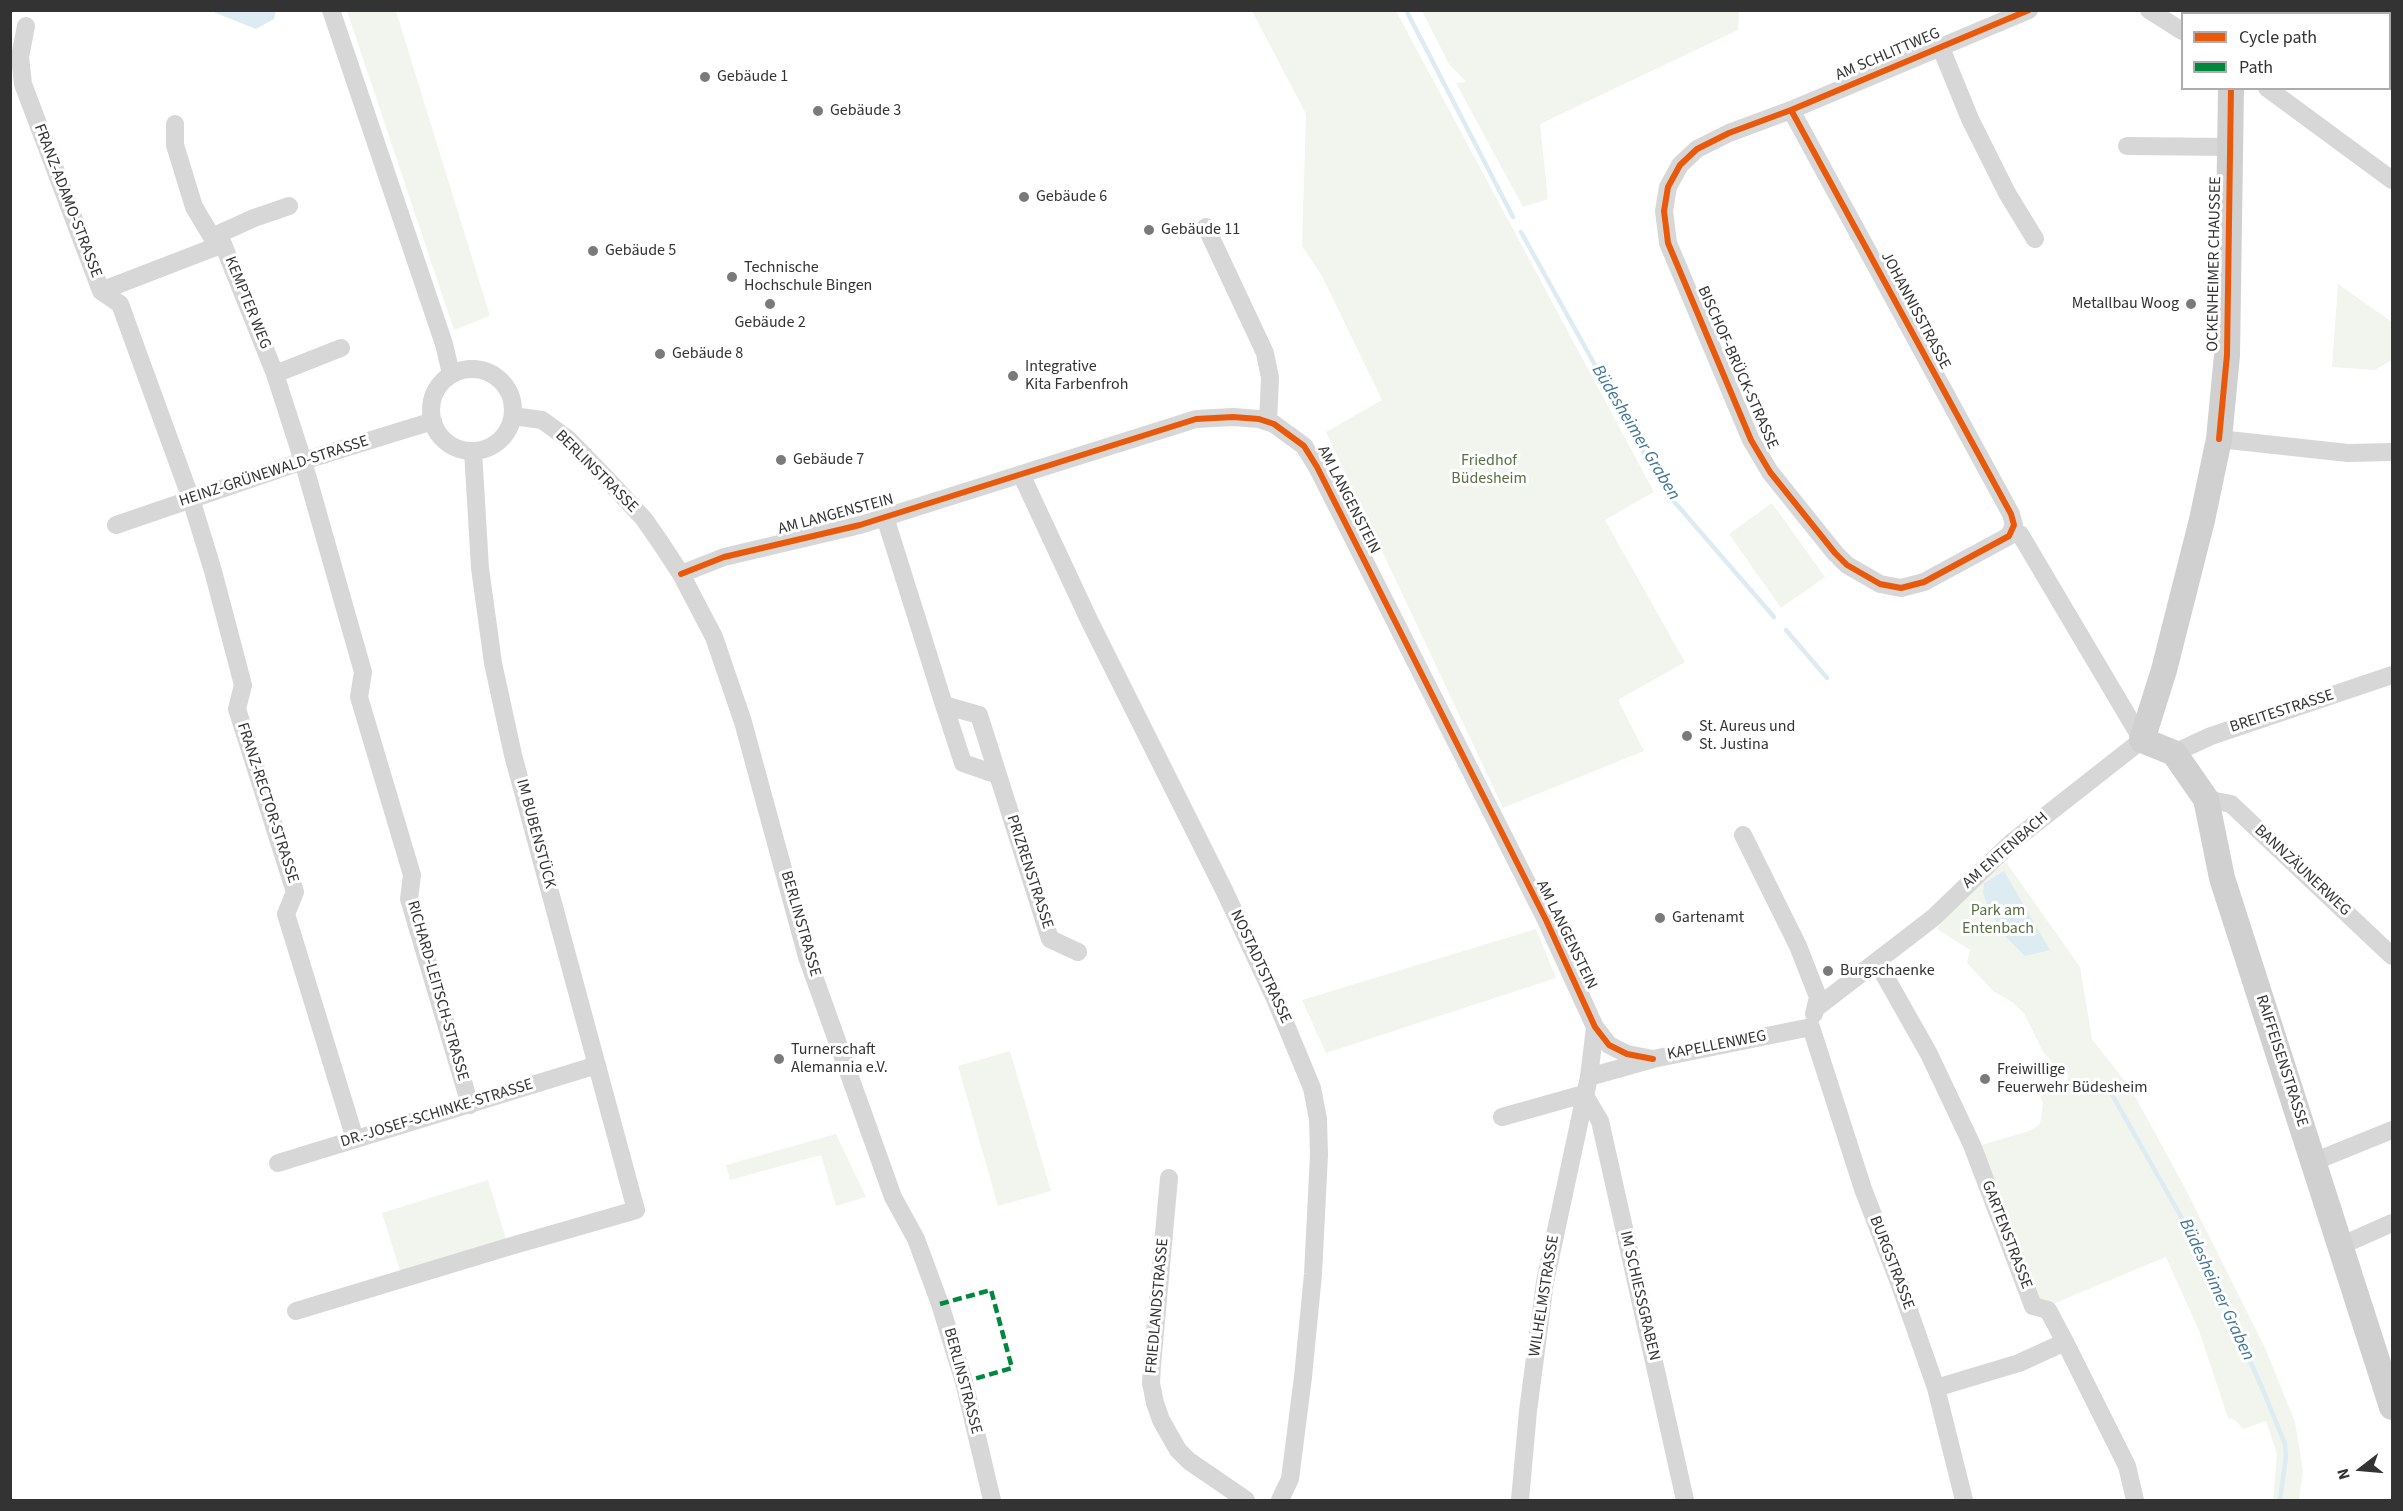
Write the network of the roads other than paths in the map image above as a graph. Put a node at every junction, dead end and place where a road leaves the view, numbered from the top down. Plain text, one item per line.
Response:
1 (331, 10) edge
2 (2029, 10) edge
3 (2149, 10) edge
4 (26, 26) dead end
5 (2181, 30) edge
6 (1941, 48) junction
7 (2231, 90) edge
8 (2270, 90) edge
9 (1791, 110) junction
10 (175, 124) dead end
11 (2127, 146) dead end
12 (2230, 147) junction
13 (2392, 180) edge
14 (289, 206) dead end
15 (1206, 227) dead end
16 (2035, 239) dead end
17 (218, 240) junction
18 (101, 291) junction
19 (341, 348) dead end
20 (275, 374) junction
21 (451, 374) junction
22 (513, 416) junction
23 (433, 421) junction
24 (1268, 422) junction
25 (2219, 439) junction
26 (473, 451) junction
27 (2392, 452) edge
28 (303, 461) junction
29 (1021, 474) junction
30 (191, 499) junction
31 (885, 517) junction
32 (116, 525) dead end
33 (2017, 529) junction
34 (681, 574) junction
35 (2392, 675) edge
36 (944, 705) junction
37 (2142, 740) junction
38 (2174, 753) junction
39 (998, 775) junction
40 (2206, 799) junction
41 (1743, 835) dead end
42 (1078, 952) dead end
43 (2392, 956) edge
44 (1877, 962) junction
45 (1816, 1008) junction
46 (1595, 1027) junction
47 (1811, 1027) junction
48 (1653, 1059) junction
49 (597, 1065) junction
50 (1587, 1086) junction
51 (470, 1105) junction
52 (1502, 1117) dead end
53 (2392, 1130) edge
54 (355, 1139) junction
55 (2313, 1162) junction
56 (278, 1163) dead end
57 (1169, 1178) dead end
58 (2392, 1223) edge
59 (2340, 1246) junction
60 (296, 1311) dead end
61 (2065, 1342) junction
62 (1936, 1388) junction
63 (2392, 1407) edge
64 (992, 1500) edge
65 (1246, 1500) edge
66 (1280, 1500) edge
67 (1520, 1500) edge
68 (1685, 1500) edge
69 (1964, 1500) edge
70 (2135, 1500) edge

1 - 21 street
2 - 6 street, AM SCHLITTWEG
3 - 5 street
4 - 18 street, FRANZ-ADAMO-STRASSE
6 - 9 street, AM SCHLITTWEG
6 - 16 street, AM SCHLITTWEG
7 - 12 street, OCKENHEIMER CHAUSSEE
8 - 13 street
9 - 33 street, JOHANNISSTRASSE
9 - 33 street, BISCHOF-BRÜCK-STRASSE
10 - 17 street, KEMPTER WEG
11 - 12 street
12 - 25 street, OCKENHEIMER CHAUSSEE
14 - 17 street
15 - 24 street
17 - 18 street
17 - 20 street, KEMPTER WEG
18 - 30 street, FRANZ-ADAMO-STRASSE
19 - 20 street
20 - 28 street, KEMPTER WEG
21 - 22 street
21 - 23 street
22 - 26 street
22 - 34 street, BERLINSTRASSE
23 - 26 street
23 - 28 street, HEINZ-GRÜNEWALD-STRASSE
24 - 29 street, AM LANGENSTEIN
24 - 46 street, AM LANGENSTEIN
25 - 27 street
25 - 37 street, OCKENHEIMER CHAUSSEE
26 - 49 street, IM BUBENSTÜCK
28 - 30 street, HEINZ-GRÜNEWALD-STRASSE
28 - 51 street, RICHARD-LEITSCH-STRASSE
29 - 31 street, AM LANGENSTEIN
29 - 66 street, NOSTADTSTRASSE
30 - 32 street, HEINZ-GRÜNEWALD-STRASSE
30 - 54 street, FRANZ-RECTOR-STRASSE
31 - 34 street, AM LANGENSTEIN
31 - 36 street
33 - 37 street, JOHANNISSTRASSE
34 - 64 street, BERLINSTRASSE
35 - 38 street, BREITESTRASSE
36 - 39 street
36 - 39 street, PRIZRENSTRASSE
37 - 38 street
37 - 44 street, AM ENTENBACH
38 - 40 street, RAIFFEISENSTRASSE
39 - 42 street, PRIZRENSTRASSE
40 - 43 street, BANNZÄUNERWEG
40 - 55 street, RAIFFEISENSTRASSE
41 - 45 street
44 - 45 street, AM ENTENBACH
44 - 61 street, GARTENSTRASSE
45 - 47 street
46 - 48 street, AM LANGENSTEIN
46 - 50 street, WILHELMSTRASSE
47 - 48 street, KAPELLENWEG
47 - 62 street, BURGSTRASSE
48 - 50 street, KAPELLENWEG
49 - 51 street, DR.-JOSEF-SCHINKE-STRASSE
49 - 60 street, IM BUBENSTÜCK
50 - 52 street
50 - 67 street, WILHELMSTRASSE
50 - 68 street, IM SCHIESSGRABEN
51 - 54 street, DR.-JOSEF-SCHINKE-STRASSE
53 - 55 street
54 - 56 street, DR.-JOSEF-SCHINKE-STRASSE
55 - 59 street, RAIFFEISENSTRASSE
57 - 65 street, FRIEDLANDSTRASSE
58 - 59 street
59 - 63 street, RAIFFEISENSTRASSE
61 - 62 street
61 - 70 street, GARTENSTRASSE
62 - 69 street, BURGSTRASSE

